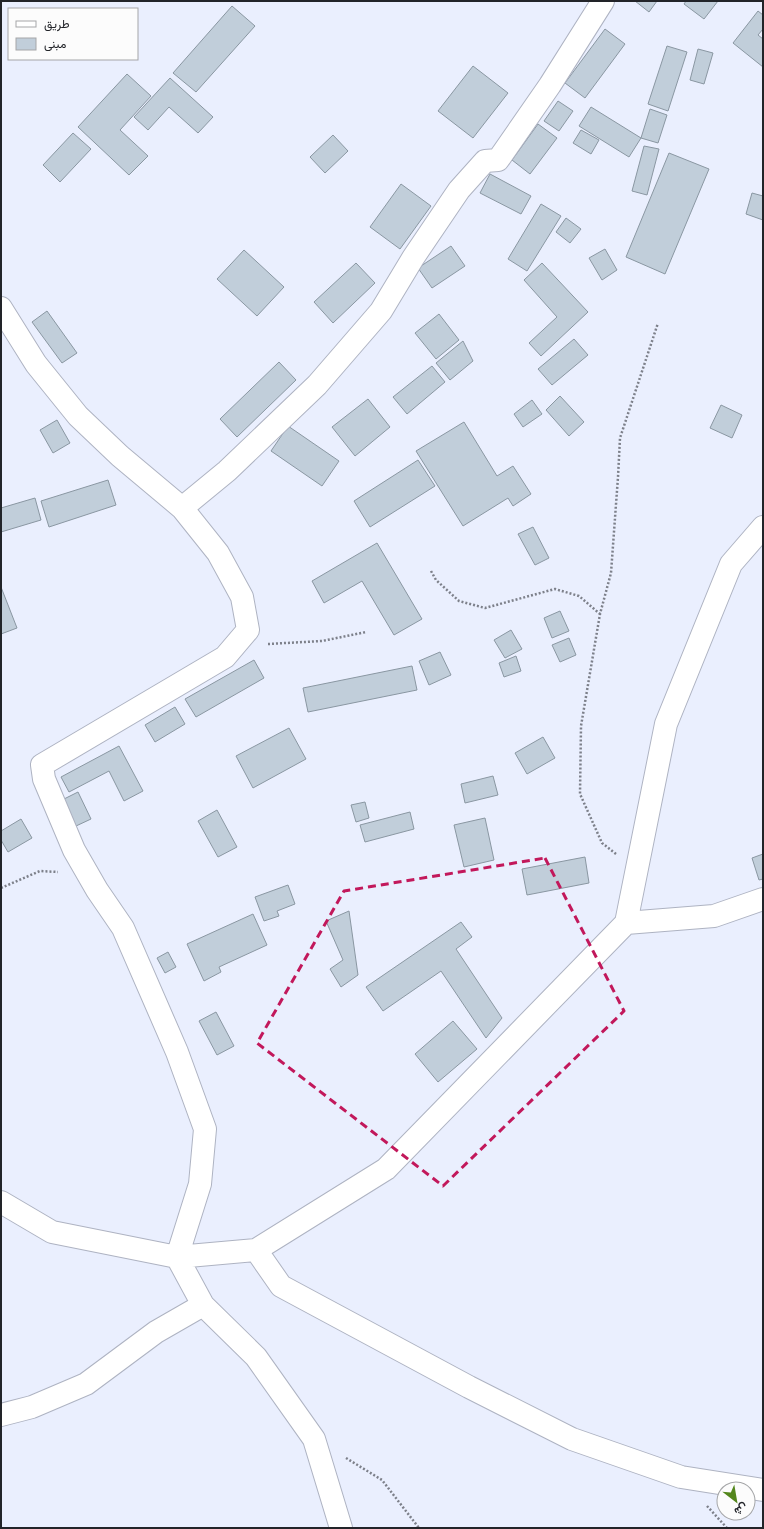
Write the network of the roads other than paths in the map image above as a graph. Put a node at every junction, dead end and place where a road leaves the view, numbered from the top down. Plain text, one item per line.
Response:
1 (603, 1) edge
2 (1, 308) edge
3 (182, 508) junction
4 (763, 527) edge
5 (763, 900) edge
6 (626, 923) junction
7 (1, 1202) edge
8 (256, 1250) junction
9 (177, 1257) junction
10 (203, 1304) junction
11 (1, 1416) edge
12 (763, 1490) edge
13 (341, 1528) edge

1 - 3 street
2 - 3 street
3 - 9 street
4 - 6 street
5 - 6 street
6 - 8 street
7 - 9 street
8 - 9 street
8 - 12 street
9 - 10 street
10 - 11 street
10 - 13 street

